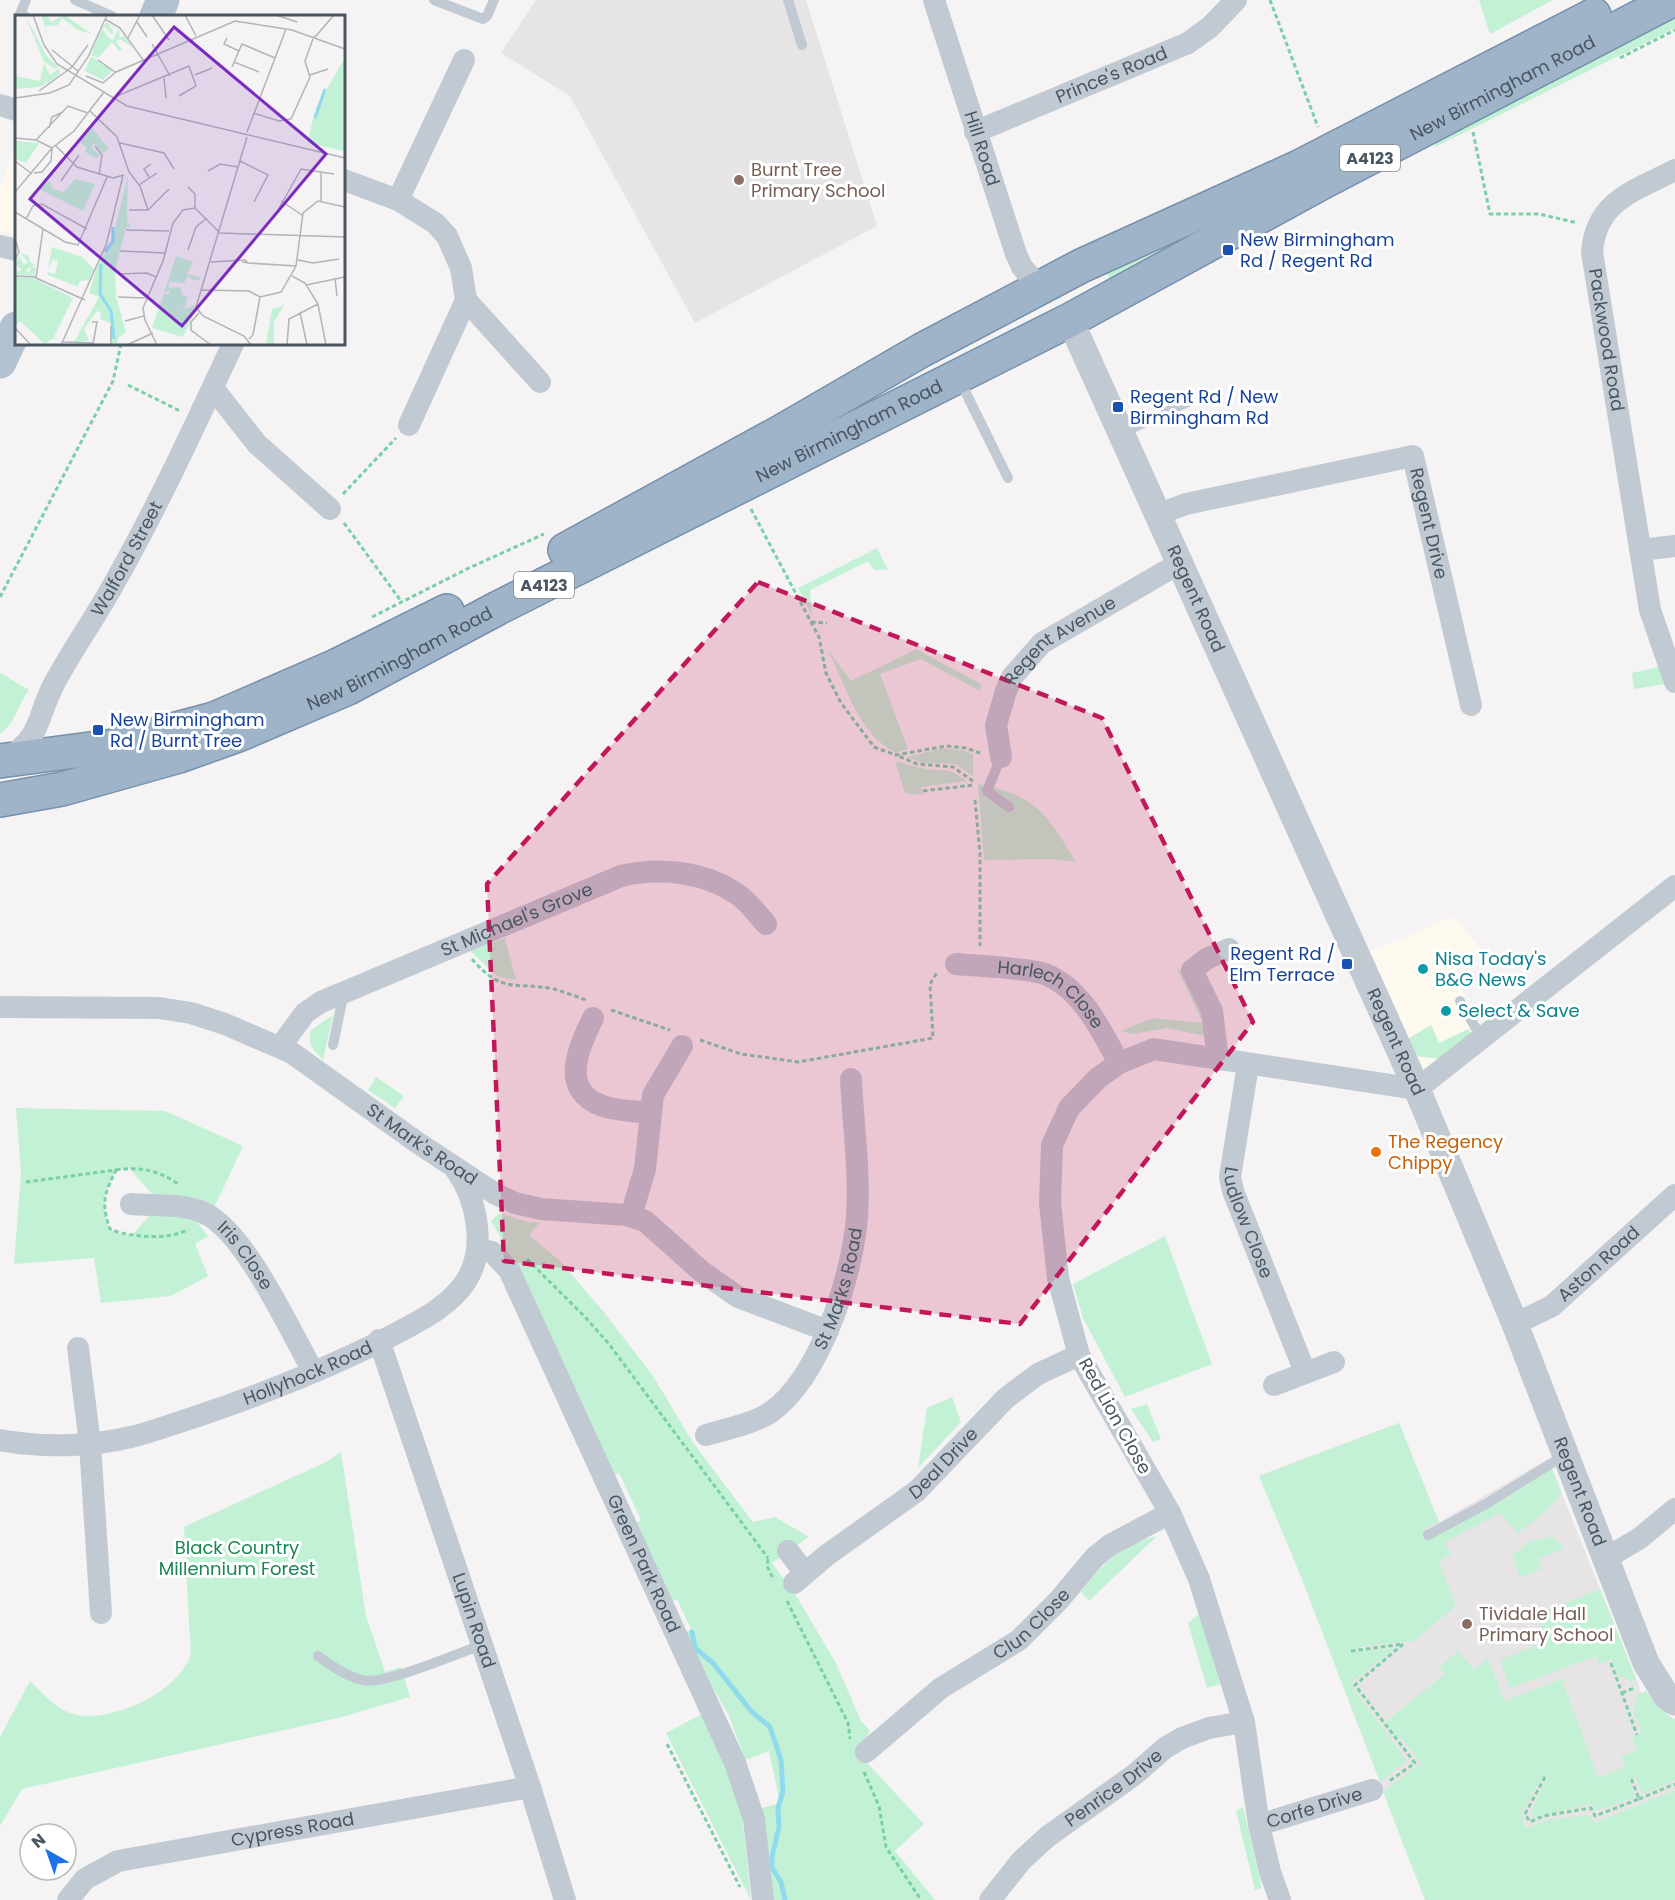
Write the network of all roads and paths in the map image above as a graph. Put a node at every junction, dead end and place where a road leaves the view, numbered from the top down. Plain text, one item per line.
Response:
1 (26, 0) edge
2 (75, 0) edge
3 (163, 0) edge
4 (434, 0) edge
5 (494, 0) edge
6 (788, 0) edge
7 (934, 0) edge
8 (1236, 0) edge
9 (1270, 0) edge
10 (1622, 0) edge
11 (1672, 0) edge
12 (22, 15) edge
13 (110, 15) edge
14 (156, 15) edge
15 (802, 45) dead end
16 (464, 60) dead end
17 (0, 105) edge
18 (15, 110) edge
19 (1319, 129) dead end
20 (975, 132) junction
21 (1464, 137) dead end
22 (1675, 170) edge
23 (345, 180) edge
24 (398, 200) junction
25 (1594, 231) junction
26 (0, 246) edge
27 (15, 250) edge
28 (1041, 289) junction
29 (466, 300) junction
30 (1070, 320) junction
31 (15, 330) edge
32 (121, 345) edge
33 (233, 345) edge
34 (0, 362) edge
35 (958, 377) junction
36 (540, 382) dead end
37 (128, 385) dead end
38 (213, 387) junction
39 (1188, 402) dead end
40 (198, 419) junction
41 (409, 425) joint
42 (1122, 433) junction
43 (777, 434) junction
44 (1008, 478) dead end
45 (748, 502) dead end
46 (330, 509) junction
47 (1159, 514) junction
48 (553, 530) dead end
49 (1675, 546) edge
50 (1640, 550) junction
51 (1180, 563) junction
52 (0, 597) edge
53 (401, 601) junction
54 (370, 619) dead end
55 (811, 622) junction
56 (827, 623) dead end
57 (342, 677) junction
58 (1675, 682) edge
59 (1471, 705) dead end
60 (38, 727) junction
61 (69, 751) junction
62 (896, 755) junction
63 (1001, 757) junction
64 (3, 761) edge
65 (973, 781) dead end
66 (922, 790) dead end
67 (0, 800) edge
68 (1009, 807) dead end
69 (1675, 886) edge
70 (765, 924) dead end
71 (1229, 949) dead end
72 (980, 951) dead end
73 (949, 966) joint
74 (344, 992) junction
75 (1460, 1001) dead end
76 (0, 1007) edge
77 (593, 1018) dead end
78 (1482, 1039) junction
79 (687, 1042) joint
80 (333, 1045) dead end
81 (280, 1047) junction
82 (1218, 1060) junction
83 (1119, 1063) junction
84 (1248, 1065) junction
85 (850, 1079) dead end
86 (1417, 1089) junction
87 (650, 1113) junction
88 (455, 1168) junction
89 (1675, 1195) edge
90 (503, 1197) junction
91 (131, 1204) dead end
92 (631, 1216) junction
93 (478, 1244) junction
94 (524, 1256) dead end
95 (1515, 1324) junction
96 (828, 1331) junction
97 (379, 1340) junction
98 (78, 1348) dead end
99 (1079, 1354) junction
100 (1334, 1362) dead end
101 (313, 1371) junction
102 (1305, 1372) junction
103 (1274, 1385) dead end
104 (706, 1435) dead end
105 (0, 1440) edge
106 (90, 1444) junction
107 (1565, 1455) junction
108 (1675, 1509) edge
109 (1170, 1513) junction
110 (1428, 1534) dead end
111 (778, 1556) junction
112 (1605, 1559) junction
113 (790, 1585) junction
114 (101, 1613) dead end
115 (482, 1645) junction
116 (1351, 1651) dead end
117 (318, 1656) dead end
118 (1611, 1663) dead end
119 (1639, 1686) dead end
120 (1622, 1694) junction
121 (1675, 1702) edge
122 (1244, 1722) junction
123 (1638, 1735) dead end
124 (667, 1744) dead end
125 (859, 1754) junction
126 (1545, 1777) dead end
127 (1631, 1778) dead end
128 (1675, 1784) edge
129 (530, 1787) junction
130 (1377, 1788) joint
131 (1640, 1798) junction
132 (1259, 1824) junction
133 (992, 1888) edge
134 (742, 1890) dead end
135 (68, 1900) edge
136 (565, 1900) edge
137 (763, 1900) edge
138 (921, 1900) edge
139 (1280, 1900) edge

1 - 12 lane
2 - 13 lane
3 - 14 main road
4 - 5 lane
6 - 15 lane
7 - 20 street, Hill Road
8 - 20 street, Prince's Road
9 - 19 path
10 - 28 highway, New Birmingham Road / A4123
11 - 30 highway, New Birmingham Road / A4123
16 - 24 street
17 - 18 street
20 - 28 street, Hill Road
21 - 25 path
22 - 25 street
23 - 24 street
24 - 29 street
25 - 50 street, Packwood Road
26 - 27 street
28 - 30 highway
28 - 43 highway, New Birmingham Road / A4123
29 - 36 street
29 - 41 street
30 - 35 highway, New Birmingham Road / A4123
30 - 42 street, Regent Road
30 - 43 highway
31 - 34 main road
32 - 52 path
33 - 38 street, Walford Street
35 - 44 lane
35 - 57 highway, New Birmingham Road / A4123
37 - 40 path
38 - 40 street, Walford Street
38 - 46 street
39 - 42 lane
40 - 60 street, Walford Street
41 - 46 path
42 - 47 street, Regent Road
43 - 57 highway, New Birmingham Road / A4123
45 - 55 path
46 - 53 path
47 - 51 street, Regent Road
47 - 59 street, Regent Drive
48 - 53 path
49 - 50 street
50 - 58 street, Packwood Road
51 - 63 street, Regent Avenue
51 - 86 street, Regent Road
53 - 54 path
55 - 56 path
55 - 62 path
57 - 61 highway, New Birmingham Road / A4123
57 - 67 highway, New Birmingham Road / A4123
60 - 61 street
60 - 64 street, Walford Street
61 - 64 highway, New Birmingham Road / A4123
62 - 63 path
62 - 65 path
63 - 68 lane
66 - 72 path
69 - 78 street
70 - 74 street, St Michael's Grove
71 - 82 street
73 - 79 path
73 - 83 street, Harlech Close
74 - 80 lane
74 - 81 street, St Michael's Grove
75 - 78 lane
76 - 81 street, St Mark's Road
77 - 87 street
78 - 86 street
79 - 87 street
81 - 88 street, St Mark's Road
82 - 83 street, Red Lion Close
82 - 84 street, Red Lion Close
83 - 99 street, Red Lion Close
84 - 86 street, Red Lion Close
84 - 102 street, Ludlow Close
85 - 96 street, St Marks Road
86 - 95 street, Regent Road
87 - 92 street
88 - 90 street, St Mark's Road
88 - 93 street, Hollyhock Road
89 - 95 street, Aston Road
90 - 92 street, St Mark's Road
90 - 93 street, Hollyhock Road
91 - 101 street, Iris Close
92 - 96 street, St Mark's Road
93 - 97 street, Hollyhock Road
93 - 137 street, Green Park Road
94 - 111 path
95 - 107 street, Regent Road
96 - 104 street, St Marks Road
97 - 101 street, Hollyhock Road
97 - 115 street, Lupin Road
98 - 106 street
99 - 109 street, Red Lion Close
99 - 113 street, Deal Drive
100 - 102 street
101 - 106 street, Hollyhock Road
102 - 103 street
105 - 106 street, Hollyhock Road
106 - 114 street
107 - 110 lane
107 - 112 street, Regent Road
108 - 112 street
109 - 122 street, Red Lion Close
109 - 125 street, Clun Close
111 - 113 street
111 - 113 path
112 - 121 street, Regent Road
113 - 125 path
115 - 117 lane
115 - 129 street, Lupin Road
116 - 130 path
118 - 120 path
119 - 120 path
120 - 123 path
122 - 132 street, Red Lion Close
122 - 133 street, Penrice Drive
124 - 134 path
125 - 138 path
126 - 131 path
127 - 131 path
128 - 131 path
129 - 135 street, Cypress Road
129 - 136 street, Lupin Road
130 - 132 street, Corfe Drive
132 - 139 street, Red Lion Close

